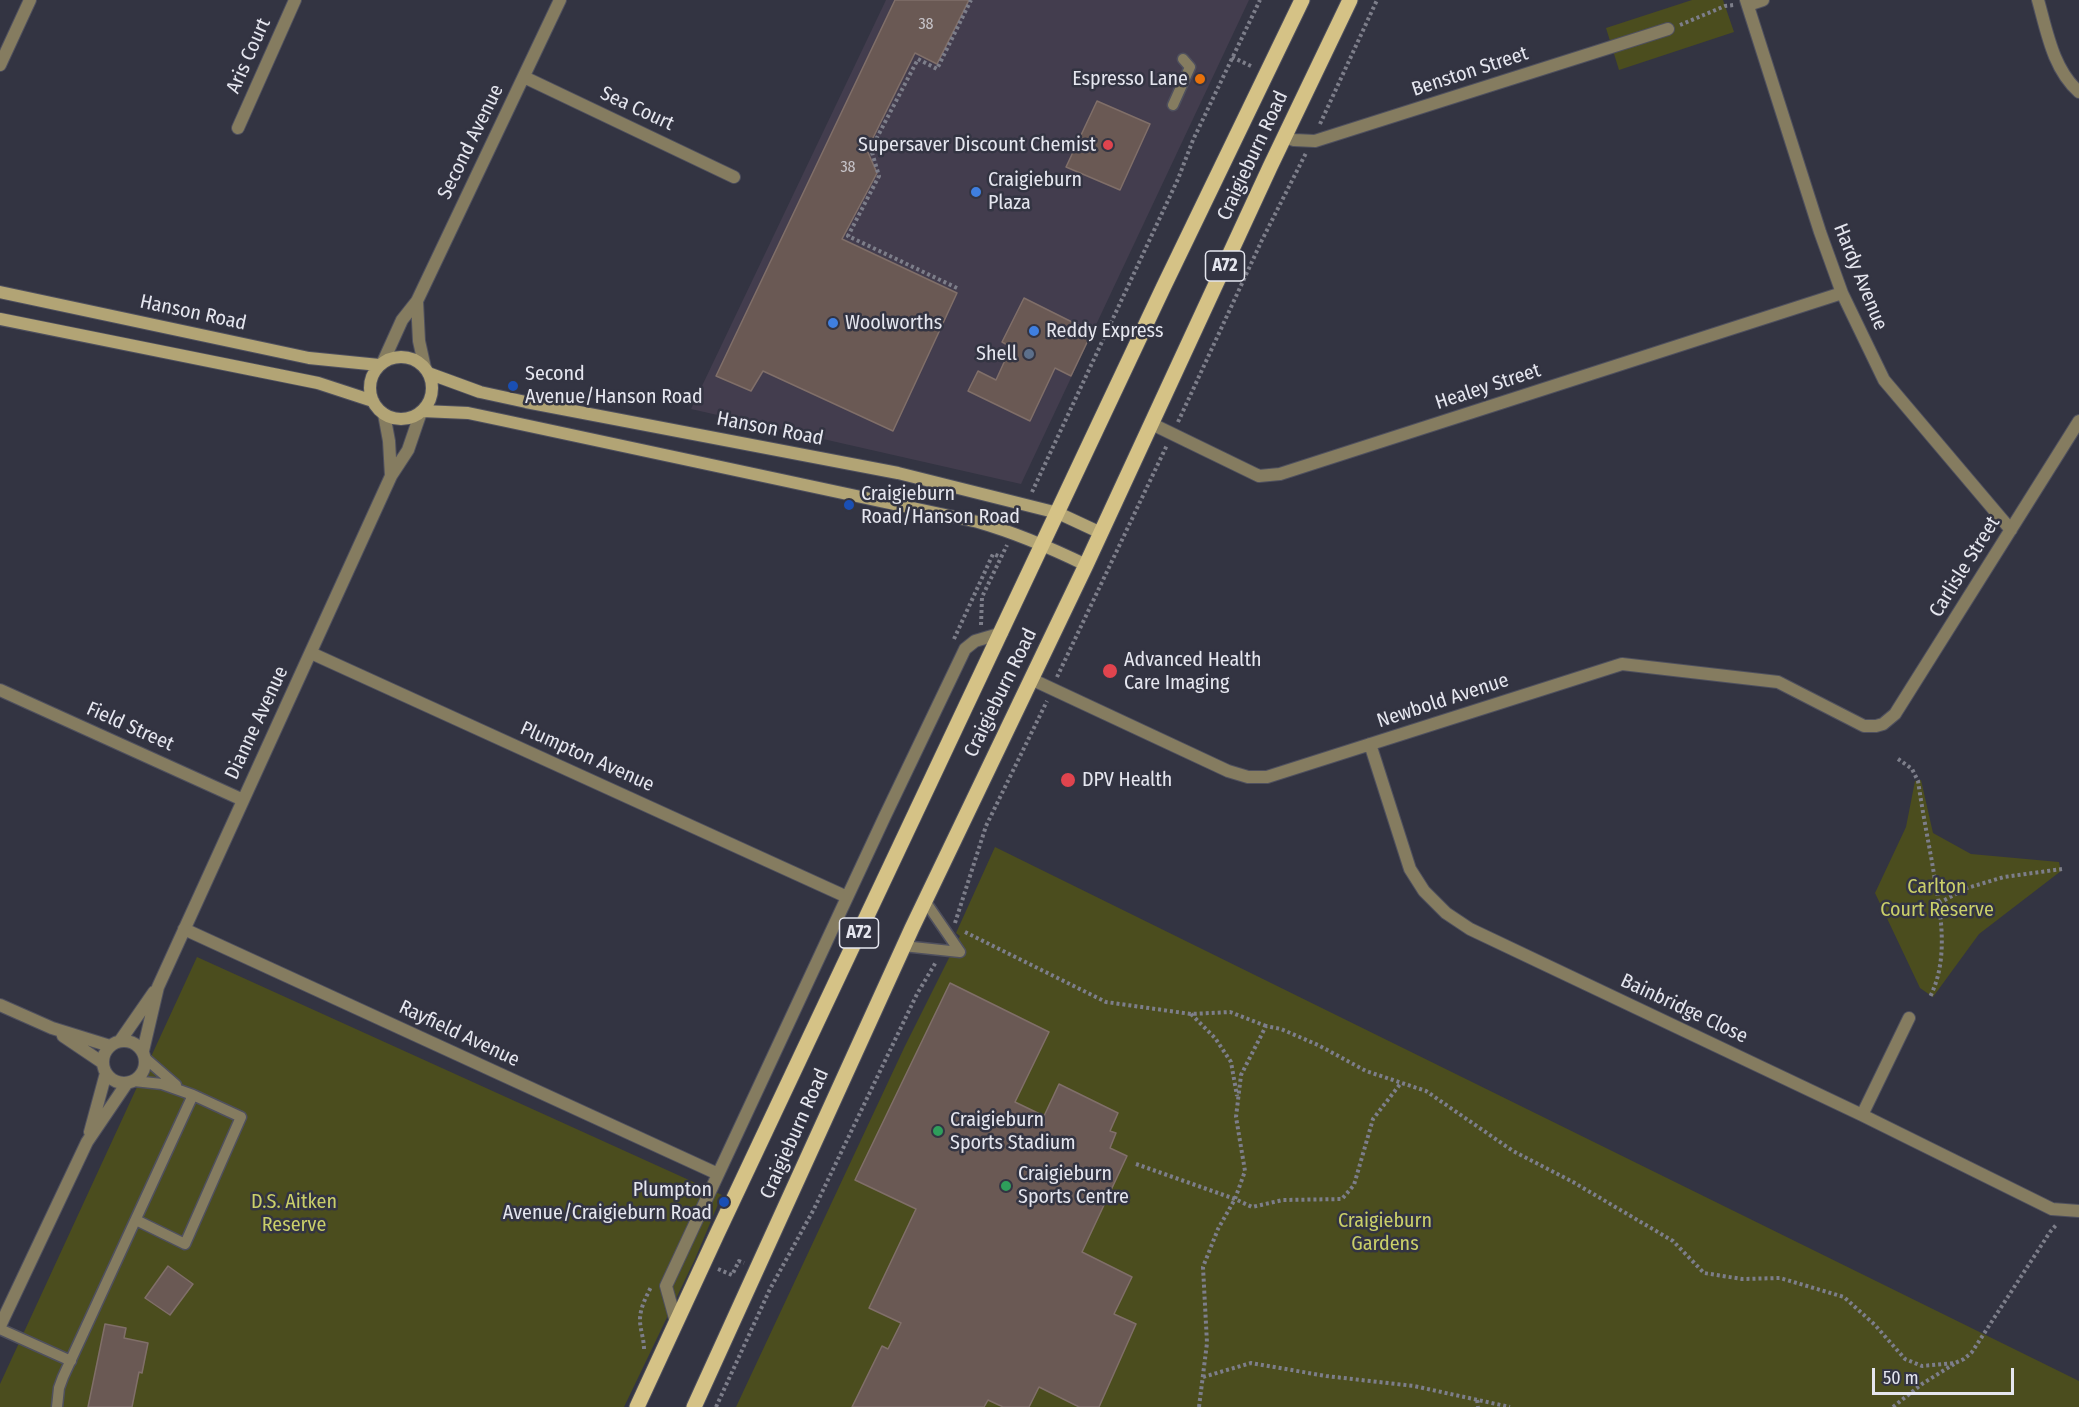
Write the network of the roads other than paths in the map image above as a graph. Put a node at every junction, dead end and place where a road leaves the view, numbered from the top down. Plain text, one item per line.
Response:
1 (30, 0) edge
2 (295, 0) edge
3 (560, 0) edge
4 (1302, 0) edge
5 (1350, 0) edge
6 (1763, 0) edge
7 (2038, 0) edge
8 (1747, 2) edge
9 (1668, 29) road end
10 (1183, 58) dead end
11 (0, 65) edge
12 (524, 77) junction
13 (2079, 92) edge
14 (1173, 105) dead end
15 (238, 128) dead end
16 (1284, 137) junction
17 (734, 177) dead end
18 (0, 292) edge
19 (1842, 293) junction
20 (417, 301) junction
21 (0, 319) edge
22 (381, 364) junction
23 (426, 370) junction
24 (373, 401) junction
25 (421, 412) junction
26 (384, 414) junction
27 (2079, 421) edge
28 (1152, 424) junction
29 (391, 476) junction
30 (1058, 513) junction
31 (2011, 530) junction
32 (1101, 533) junction
33 (1043, 545) junction
34 (1086, 565) junction
35 (1002, 633) junction
36 (311, 653) junction
37 (1031, 679) junction
38 (0, 690) edge
39 (1876, 726) joint
40 (1370, 744) junction
41 (243, 800) junction
42 (847, 897) junction
43 (925, 901) junction
44 (184, 929) junction
45 (903, 946) junction
46 (158, 987) junction
47 (0, 1005) edge
48 (1909, 1018) dead end
49 (52, 1028) junction
50 (115, 1043) junction
51 (144, 1054) junction
52 (104, 1068) junction
53 (131, 1082) junction
54 (180, 1089) junction
55 (193, 1095) junction
56 (1862, 1115) junction
57 (87, 1142) junction
58 (718, 1173) junction
59 (2079, 1212) edge
60 (136, 1221) junction
61 (676, 1322) junction
62 (0, 1327) edge
63 (71, 1361) junction
64 (57, 1407) edge
65 (638, 1407) edge
66 (694, 1407) edge

1 - 11 street
2 - 15 street, Aris Court
3 - 12 street, Second Avenue
4 - 30 main road, Craigieburn Road / A72
5 - 16 main road, Craigieburn Road / A72
6 - 8 street
7 - 13 street
8 - 19 street, Hardy Avenue
9 - 16 street, Benston Street
10 - 14 lane
12 - 17 street, Sea Court
12 - 20 street, Second Avenue
16 - 28 main road, Craigieburn Road / A72
18 - 22 street, Hanson Road
19 - 28 street, Healey Street
19 - 31 street, Hardy Avenue
20 - 22 street, Second Avenue
20 - 23 street, Second Avenue
21 - 24 street
22 - 23 street
22 - 24 street
23 - 25 street
23 - 30 street, Hanson Road
24 - 26 street
25 - 26 street
25 - 29 street, Dianne Avenue
25 - 33 street
26 - 29 street, Dianne Avenue
27 - 31 street, Carlisle Street
28 - 32 main road, Craigieburn Road / A72
29 - 36 street, Dianne Avenue
30 - 32 street, Hanson Road
30 - 33 main road, Craigieburn Road / A72
31 - 39 street, Carlisle Street
32 - 34 main road, Craigieburn Road / A72
33 - 34 street
33 - 35 main road, Craigieburn Road / A72
34 - 37 main road, Craigieburn Road / A72
35 - 42 street, Craigieburn Road
35 - 61 main road, Craigieburn Road / A72
36 - 41 street, Dianne Avenue
36 - 42 street, Plumpton Avenue
37 - 40 street, Newbold Avenue
37 - 43 main road, Craigieburn Road / A72
38 - 41 street, Field Street
39 - 40 street, Newbold Avenue
40 - 56 street, Bainbridge Close
41 - 44 street, Dianne Avenue
42 - 58 street, Craigieburn Road
43 - 45 main road, Craigieburn Road / A72
43 - 45 lane
44 - 46 street, Dianne Avenue
44 - 58 street, Rayfield Avenue
45 - 66 main road, Craigieburn Road / A72
46 - 50 street, Dianne Avenue
46 - 51 street, Dianne Avenue
47 - 49 street
48 - 56 street
49 - 50 street
49 - 52 street
50 - 51 street
50 - 52 street
51 - 53 street
51 - 54 lane
52 - 53 street
52 - 57 street
53 - 54 lane
53 - 57 street
54 - 55 lane
55 - 60 lane
55 - 60 lane
56 - 59 street, Bainbridge Close
57 - 62 street
58 - 61 street, Craigieburn Road
60 - 63 lane
61 - 65 main road, Craigieburn Road / A72
62 - 63 lane
63 - 64 lane

